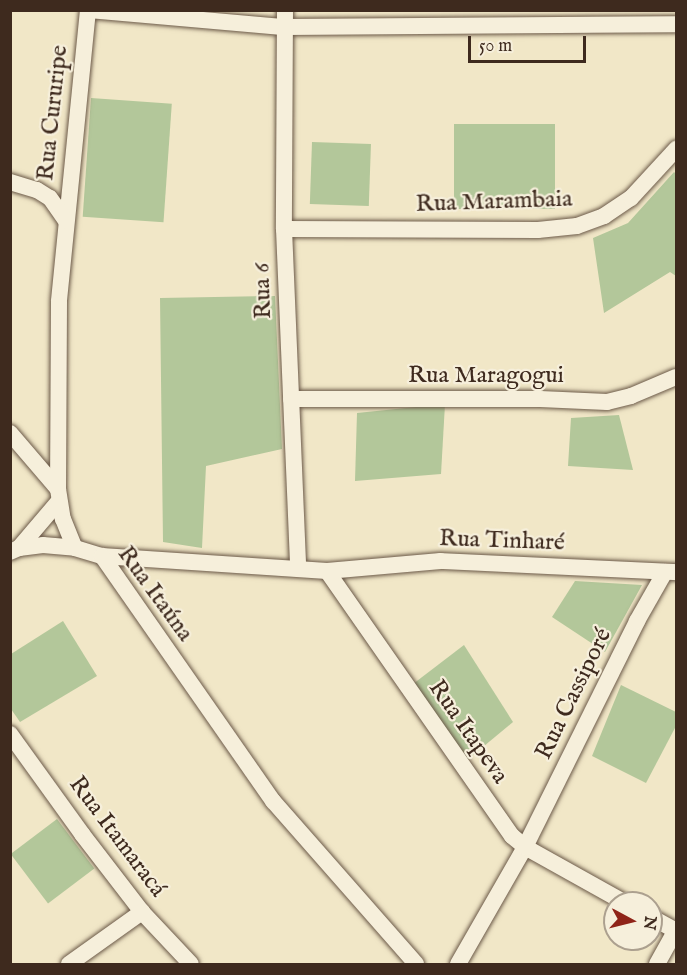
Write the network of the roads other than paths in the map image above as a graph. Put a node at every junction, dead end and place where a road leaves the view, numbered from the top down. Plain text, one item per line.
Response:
1 (89, 10) edge
2 (285, 19) edge
3 (676, 24) edge
4 (676, 149) edge
5 (10, 182) edge
6 (66, 221) junction
7 (284, 229) junction
8 (676, 377) edge
9 (291, 399) junction
10 (10, 433) edge
11 (58, 495) junction
12 (75, 548) junction
13 (15, 550) edge
14 (102, 556) junction
15 (298, 569) junction
16 (327, 572) junction
17 (671, 572) edge
18 (10, 734) edge
19 (525, 848) junction
20 (603, 891) edge
21 (142, 912) junction
22 (676, 931) edge
23 (69, 964) edge
24 (191, 964) edge
25 (416, 964) edge
26 (458, 964) edge
27 (657, 964) edge

1 - 2 street
1 - 6 street, Rua Cururipe
2 - 3 street
2 - 7 street, Rua 6
4 - 7 street, Rua Marambaia
5 - 6 street
6 - 11 street
7 - 9 street, Rua 6
8 - 9 street, Rua Maragogui
9 - 15 street, Rua 6
10 - 11 street
11 - 12 street
11 - 13 street
12 - 13 street
12 - 14 street, Rua Itaúna
14 - 15 street
14 - 25 street, Rua Itaúna
15 - 16 street
16 - 17 street, Rua Tinharé
16 - 19 street, Rua Itapeva
17 - 19 street, Rua Cassiporé
18 - 21 street, Rua Itamaracá
19 - 20 street, Rua Itapeva
19 - 26 street, Rua Cassiporé
21 - 23 street
21 - 24 street, Rua Itamaracá
22 - 27 street

